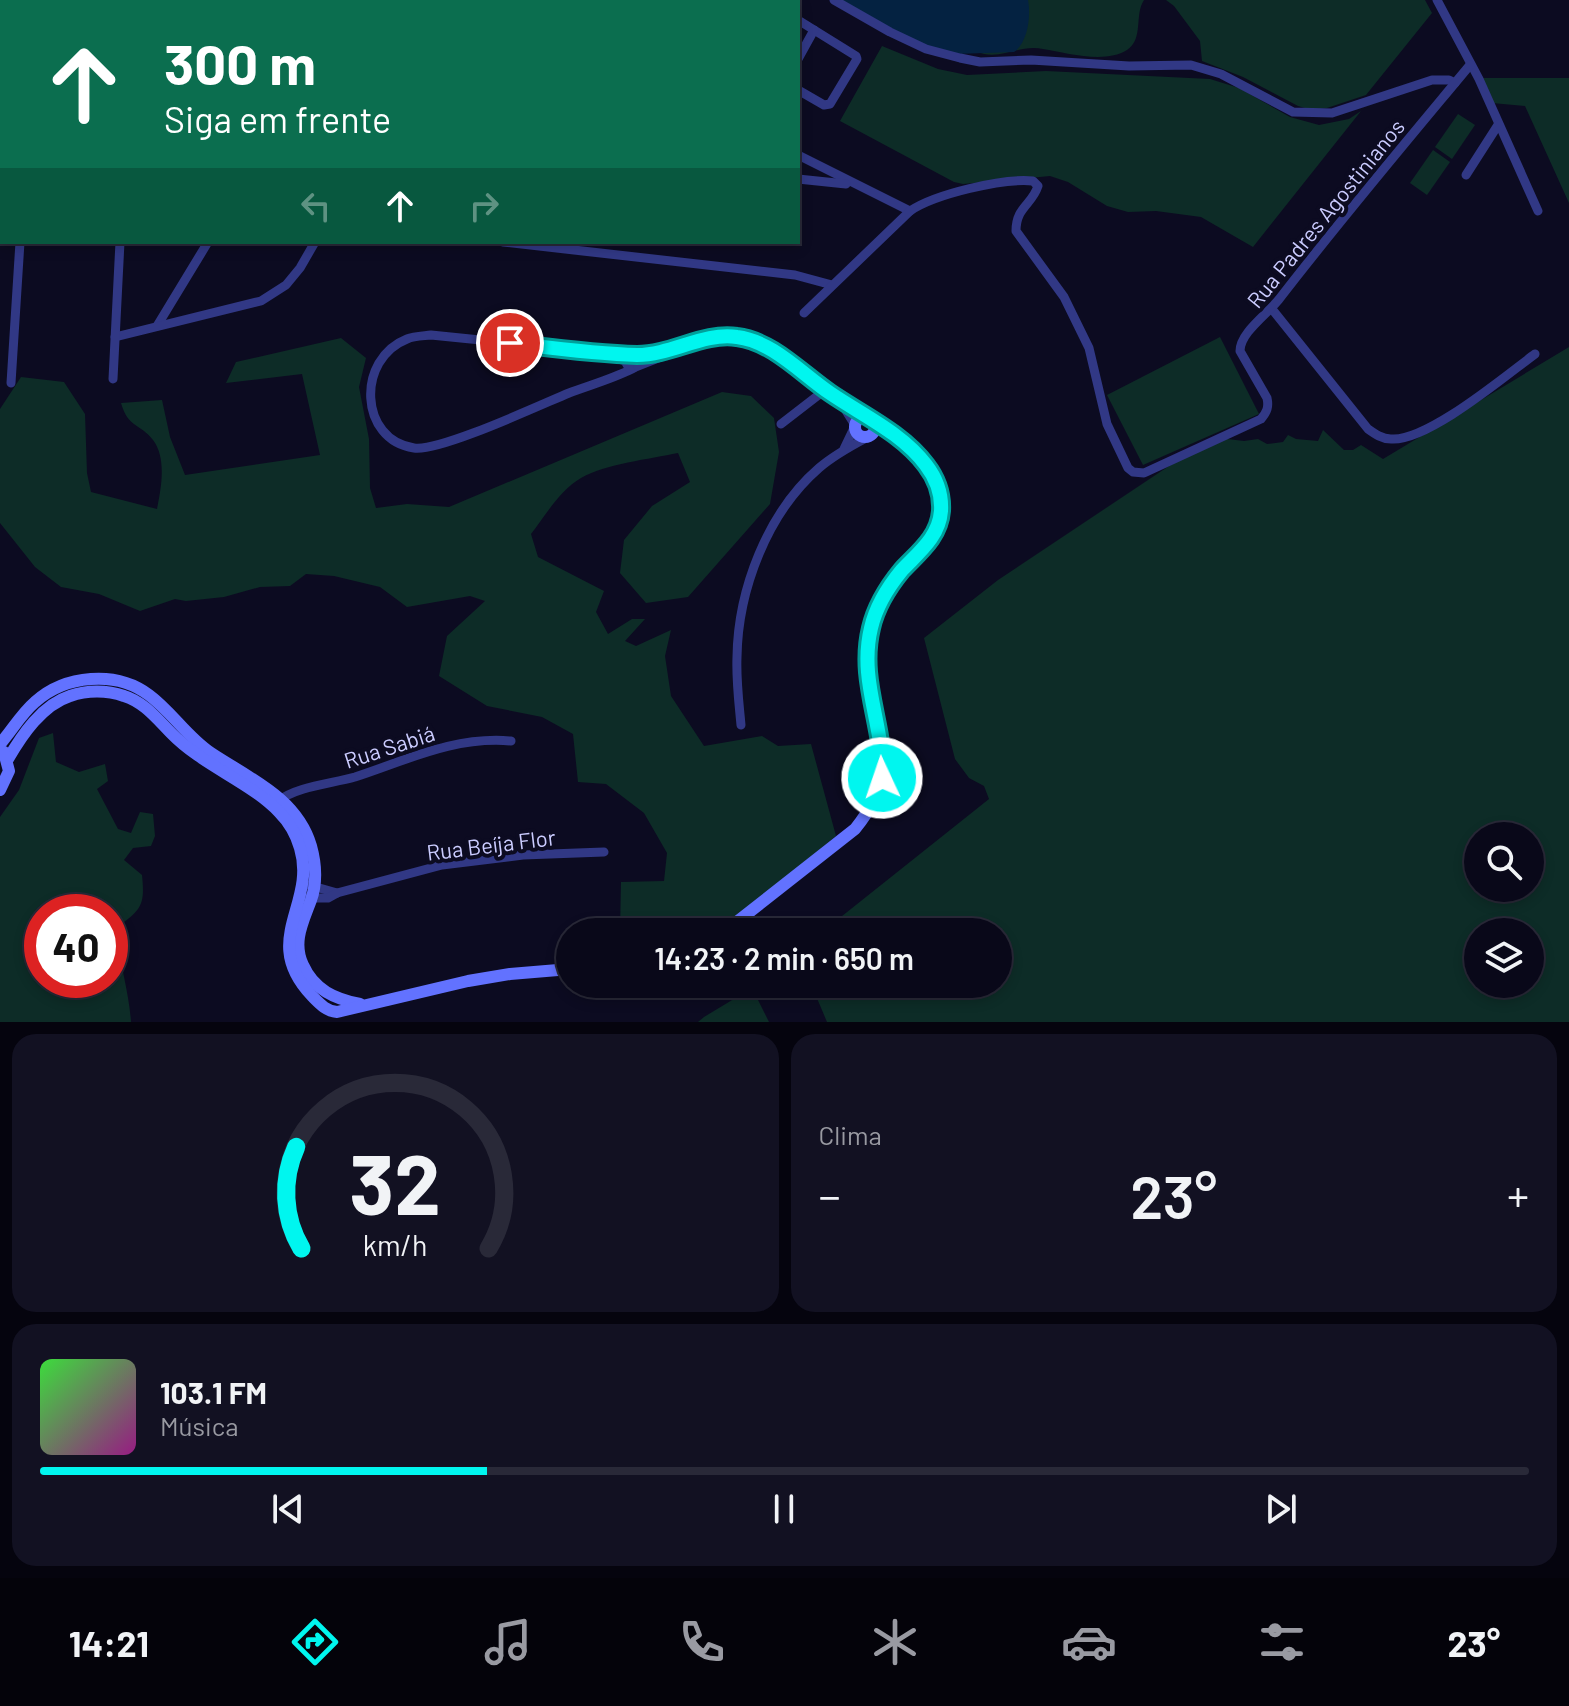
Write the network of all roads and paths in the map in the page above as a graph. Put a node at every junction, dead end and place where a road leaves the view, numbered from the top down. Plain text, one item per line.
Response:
1 (834, 0) edge
2 (1437, 0) edge
3 (800, 21) edge
4 (814, 30) junction
5 (800, 55) edge
6 (856, 56) junction
7 (866, 62) dead end
8 (1470, 65) junction
9 (1455, 83) junction
10 (800, 91) edge
11 (1498, 125) junction
12 (800, 156) edge
13 (1466, 175) dead end
14 (800, 179) edge
15 (853, 184) junction
16 (910, 211) junction
17 (1538, 211) dead end
18 (20, 244) edge
19 (120, 244) edge
20 (207, 244) edge
21 (314, 244) edge
22 (525, 244) edge
23 (832, 285) junction
24 (1272, 309) junction
25 (804, 313) dead end
26 (157, 326) junction
27 (115, 337) junction
28 (1535, 354) dead end
29 (631, 362) junction
30 (113, 379) dead end
31 (11, 383) dead end
32 (825, 390) junction
33 (834, 396) junction
34 (870, 419) junction
35 (781, 424) dead end
36 (855, 426) junction
37 (867, 437) junction
38 (906, 445) junction
39 (844, 449) junction
40 (741, 725) dead end
41 (511, 741) dead end
42 (0, 744) edge
43 (8, 759) junction
44 (0, 790) edge
45 (277, 802) junction
46 (604, 852) dead end
47 (308, 885) junction
48 (337, 893) junction
49 (306, 898) junction
50 (742, 918) edge
51 (556, 970) edge

1 - 9 street
2 - 8 street
3 - 4 street
4 - 5 street
4 - 6 street
6 - 7 street
6 - 10 street
8 - 9 street, Rua Padres Agostinianos
8 - 11 street
9 - 24 street, Rua Padres Agostinianos
11 - 13 street
11 - 17 street
12 - 15 street
14 - 15 street
15 - 16 street
16 - 23 street
16 - 24 street, Rua Padres Agostinianos
18 - 31 street
19 - 27 street
20 - 26 street
21 - 26 street
22 - 23 street
23 - 25 street
24 - 28 street
26 - 27 street
27 - 30 street
29 - 29 street
29 - 32 street
32 - 33 street
32 - 35 street
33 - 34 street
33 - 36 street
34 - 36 street
34 - 37 street
34 - 38 street
36 - 37 street
36 - 39 street
37 - 38 street
37 - 39 street
38 - 50 street
39 - 40 street
41 - 45 street, Rua Sabiá
42 - 43 street
42 - 45 street
43 - 44 street
43 - 45 street
45 - 47 street
46 - 48 street, Rua Beíja Flor
47 - 48 street
47 - 49 street
48 - 49 street, Rua Beíja Flor
49 - 51 street

